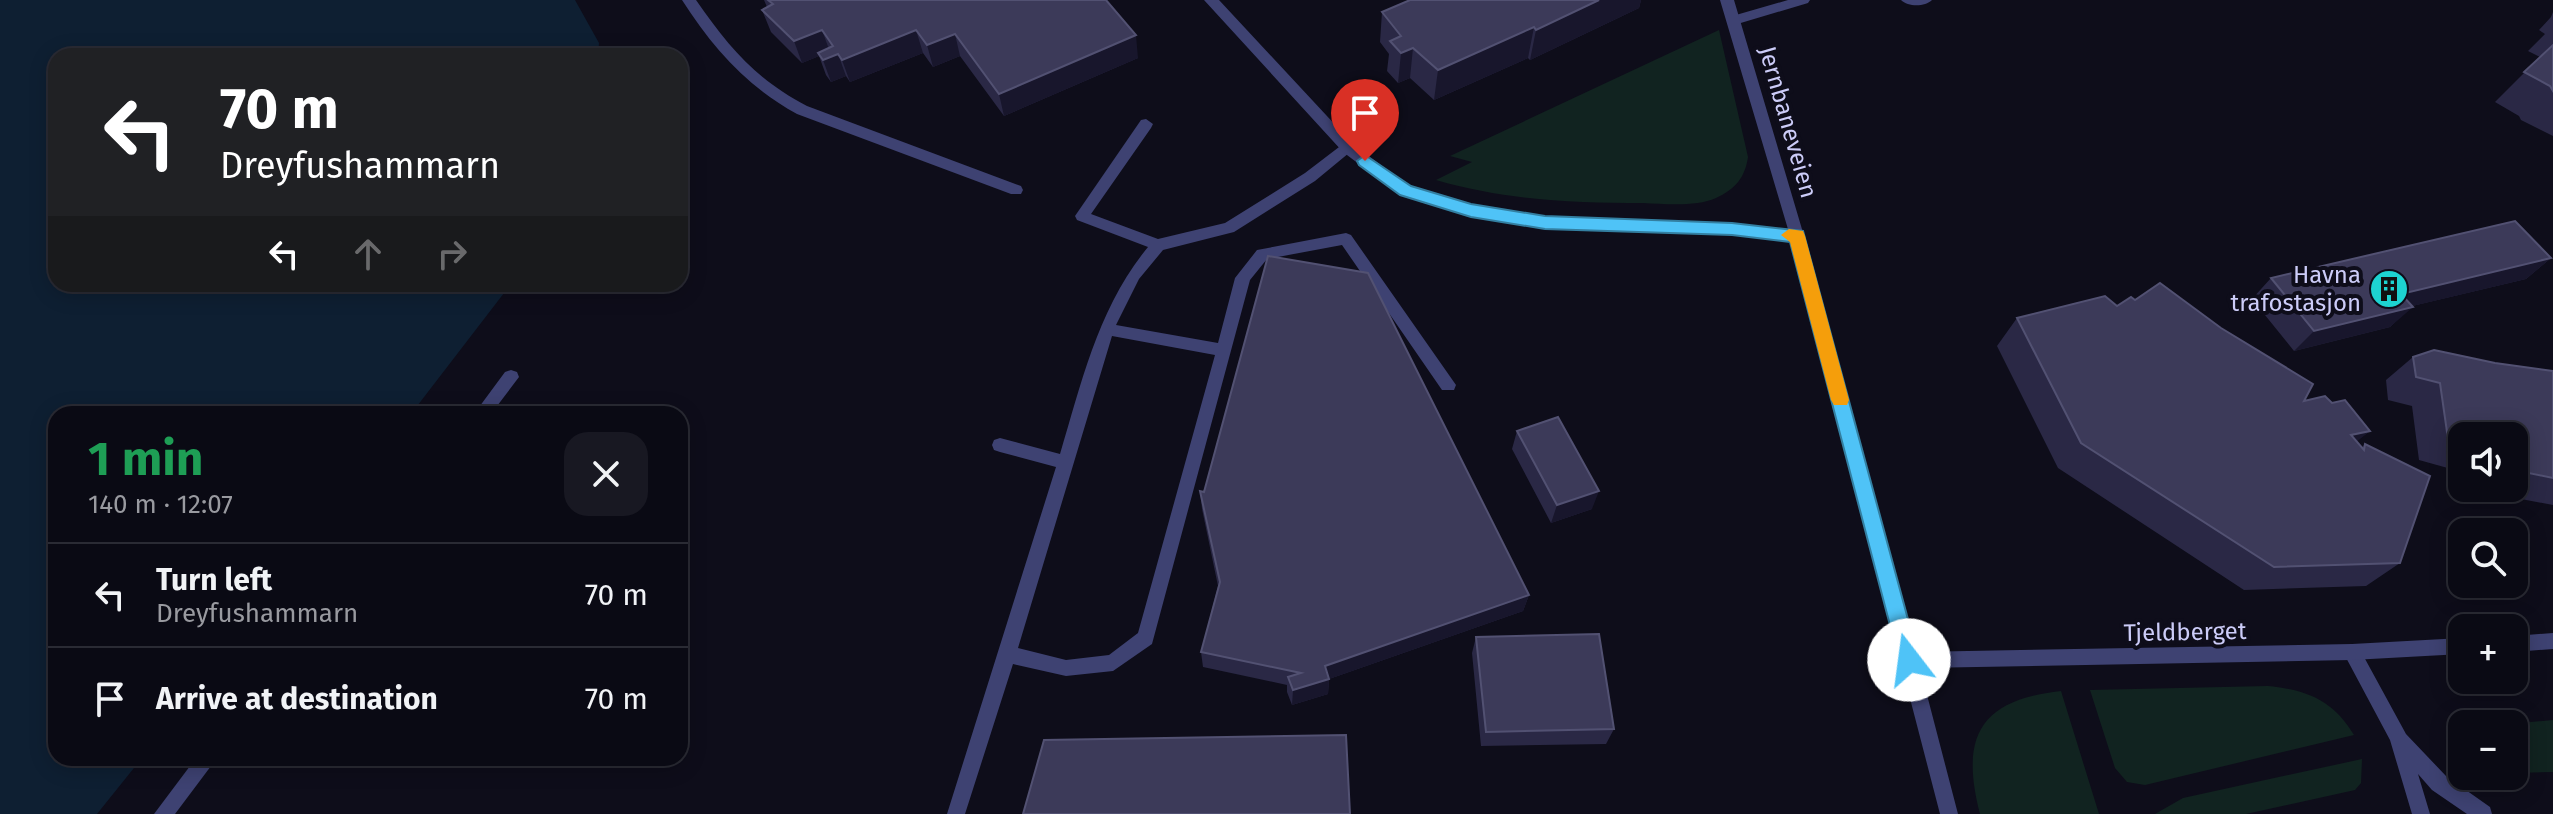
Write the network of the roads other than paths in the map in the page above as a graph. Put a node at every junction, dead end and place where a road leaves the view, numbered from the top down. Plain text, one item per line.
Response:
1 (689, 0) edge
2 (1211, 0) edge
3 (1727, 0) edge
4 (1803, 0) edge
5 (1908, 0) edge
6 (1925, 0) edge
7 (1734, 20) junction
8 (1146, 124) dead end
9 (1348, 148) junction
10 (1016, 190) dead end
11 (1797, 236) junction
12 (1158, 245) junction
13 (1106, 329) junction
14 (1224, 350) junction
15 (511, 377) dead end
16 (1448, 385) dead end
17 (488, 406) edge
18 (1000, 445) dead end
19 (1065, 463) junction
20 (2553, 641) edge
21 (2528, 643) edge
22 (2448, 647) edge
23 (2352, 652) junction
24 (1007, 654) junction
25 (1909, 660) junction
26 (2398, 737) junction
27 (202, 766) edge
28 (163, 814) edge
29 (956, 814) edge
30 (1949, 814) edge
31 (2421, 814) edge
32 (2483, 814) edge

1 - 10 street
2 - 9 street
3 - 7 street, Jernbaneveien
4 - 7 street
5 - 6 street
7 - 11 street, Jernbaneveien
8 - 12 street
9 - 11 street
9 - 12 street
11 - 25 street, Jernbaneveien
12 - 13 street
13 - 14 street
13 - 19 street
14 - 16 street
14 - 24 street
15 - 17 street
18 - 19 street
19 - 24 street
20 - 21 street
22 - 23 street, Tjeldberget
23 - 25 street, Tjeldberget
23 - 26 street
24 - 29 street
25 - 30 street, Jernbaneveien
26 - 31 street
26 - 32 street
27 - 28 street

